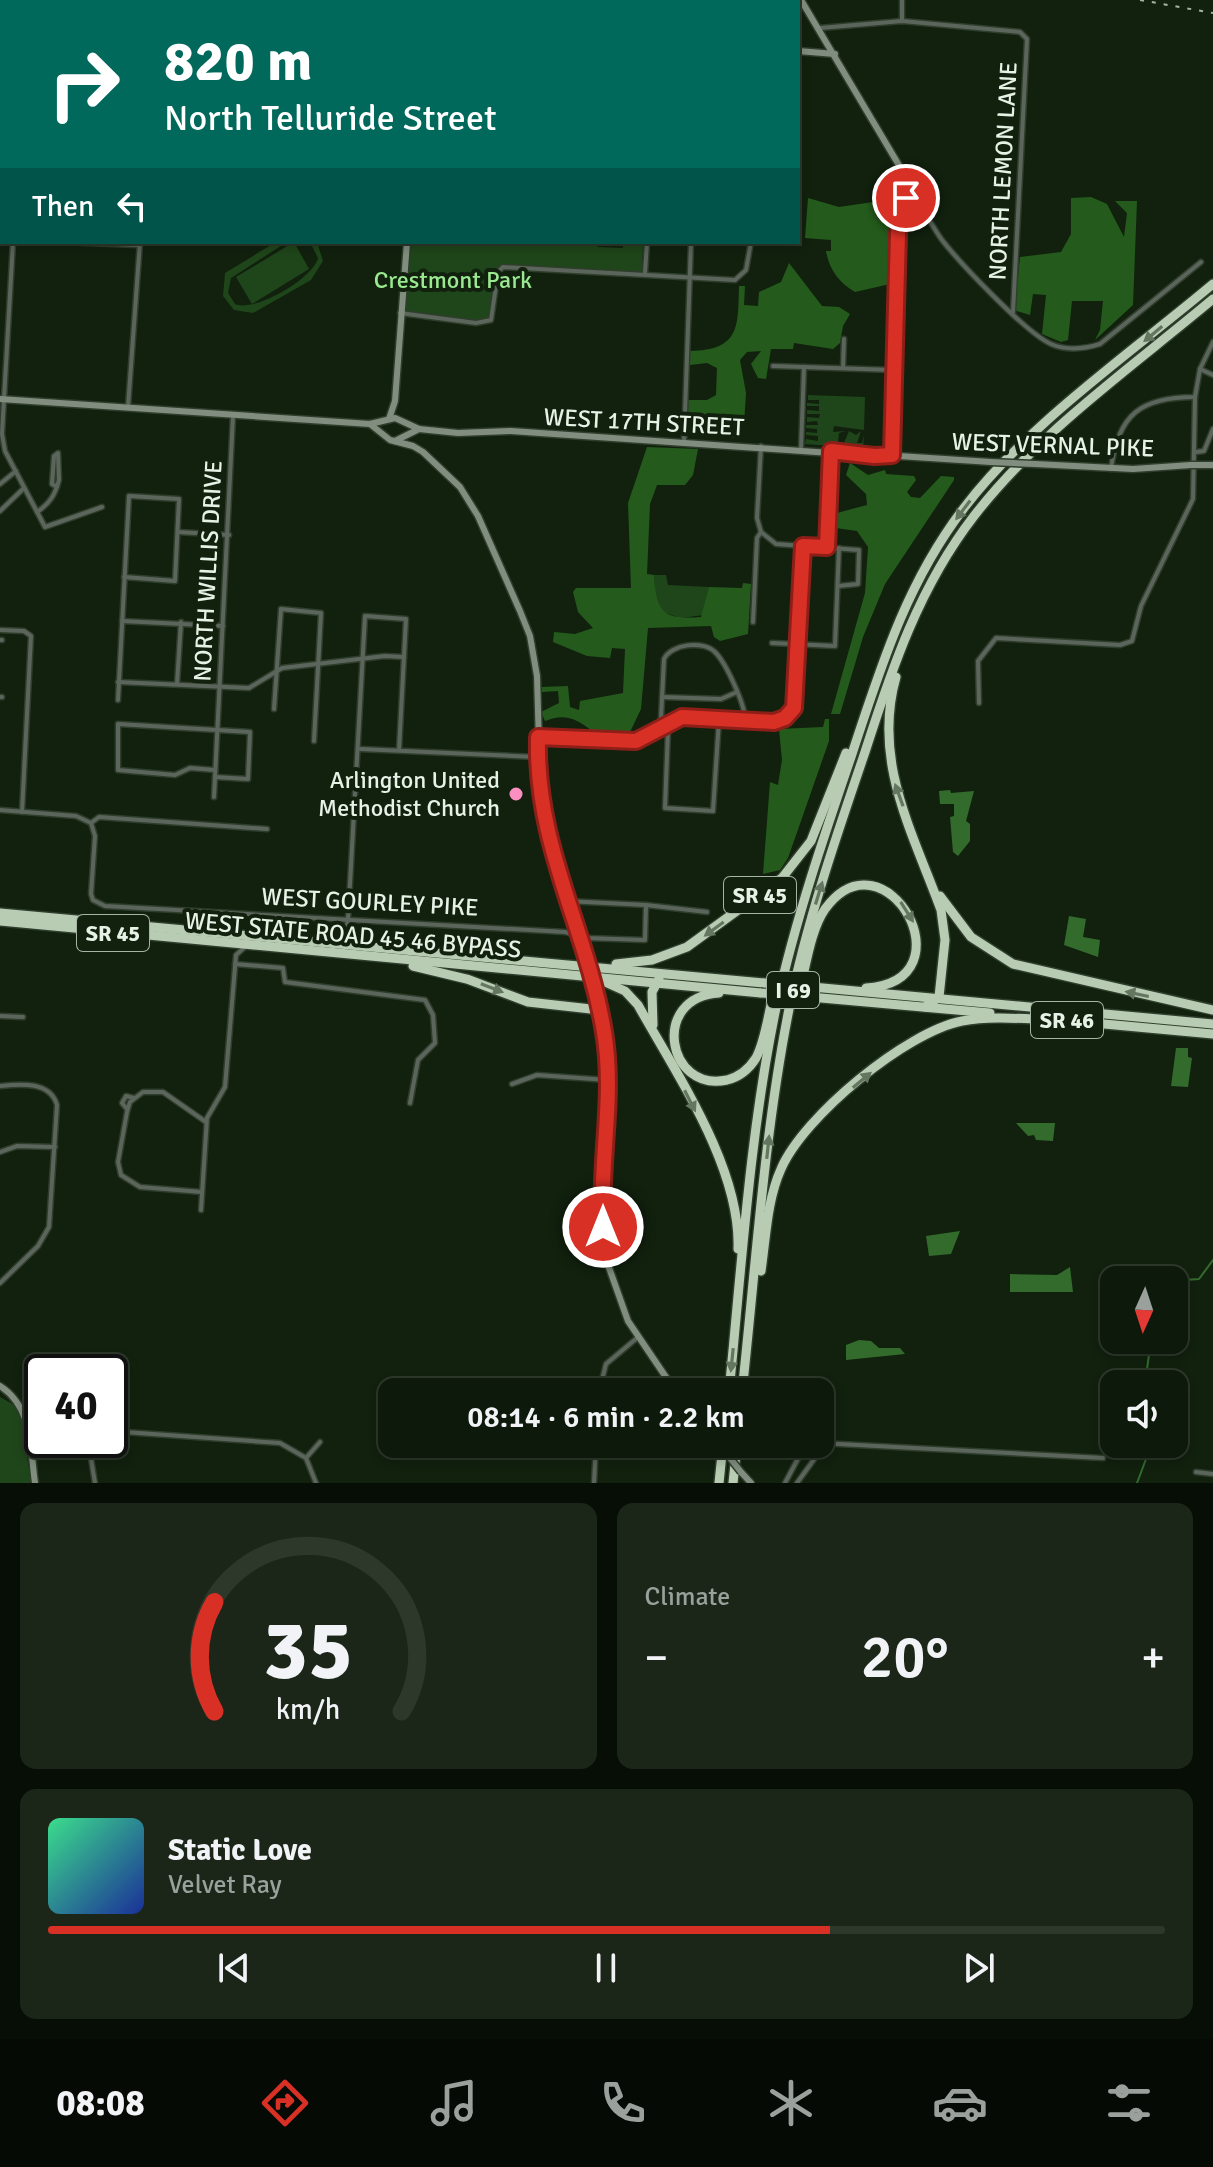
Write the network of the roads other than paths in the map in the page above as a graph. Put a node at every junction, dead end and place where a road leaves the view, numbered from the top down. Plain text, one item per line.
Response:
1 (801, 0) edge
2 (902, 0) edge
3 (902, 21) junction
4 (820, 28) junction
5 (800, 51) edge
6 (835, 54) junction
7 (906, 198) junction
8 (13, 244) edge
9 (140, 244) edge
10 (407, 244) edge
11 (647, 244) edge
12 (691, 244) edge
13 (750, 244) edge
14 (1201, 262) dead end
15 (645, 273) junction
16 (690, 277) junction
17 (1213, 284) edge
18 (1213, 299) edge
19 (0, 312) edge
20 (1013, 312) junction
21 (10, 313) junction
22 (400, 313) junction
23 (844, 339) dead end
24 (1213, 342) edge
25 (773, 366) dead end
26 (804, 367) junction
27 (843, 368) junction
28 (1200, 369) junction
29 (893, 370) junction
30 (1213, 375) edge
31 (1195, 397) junction
32 (2, 399) edge
33 (395, 401) junction
34 (128, 407) junction
35 (0, 410) edge
36 (233, 413) junction
37 (388, 420) junction
38 (403, 423) junction
39 (370, 424) junction
40 (419, 429) junction
41 (1213, 429) edge
42 (383, 433) junction
43 (404, 434) junction
44 (395, 441) junction
45 (684, 442) junction
46 (413, 446) junction
47 (761, 446) junction
48 (801, 449) junction
49 (831, 451) junction
50 (1204, 451) junction
51 (3, 452) edge
52 (1196, 452) junction
53 (1213, 452) edge
54 (892, 455) junction
55 (1213, 465) edge
56 (1111, 469) junction
57 (16, 471) junction
58 (0, 484) edge
59 (57, 487) junction
60 (24, 488) junction
61 (102, 507) dead end
62 (0, 511) edge
63 (37, 512) junction
64 (178, 532) junction
65 (761, 532) junction
66 (229, 535) junction
67 (803, 546) junction
68 (827, 547) junction
69 (839, 548) junction
70 (124, 577) junction
71 (837, 586) junction
72 (918, 605) junction
73 (122, 621) junction
74 (181, 622) junction
75 (753, 622) dead end
76 (223, 626) junction
77 (0, 630) edge
78 (772, 643) dead end
79 (798, 644) junction
80 (404, 657) junction
81 (362, 660) junction
82 (318, 665) junction
83 (276, 670) junction
84 (118, 682) junction
85 (874, 683) junction
86 (177, 685) junction
87 (219, 688) junction
88 (737, 692) junction
89 (662, 697) junction
90 (118, 700) dead end
91 (979, 703) dead end
92 (274, 709) dead end
93 (719, 720) junction
94 (745, 721) junction
95 (664, 725) junction
96 (217, 730) junction
97 (538, 737) junction
98 (314, 741) dead end
99 (360, 749) junction
100 (399, 750) junction
101 (537, 757) junction
102 (215, 773) junction
103 (214, 797) dead end
104 (0, 810) edge
105 (22, 812) junction
106 (91, 823) junction
107 (267, 829) dead end
108 (925, 868) junction
109 (566, 901) junction
110 (646, 905) junction
111 (707, 912) dead end
112 (0, 913) edge
113 (348, 919) junction
114 (0, 921) edge
115 (119, 925) junction
116 (346, 930) junction
117 (795, 930) junction
118 (105, 932) junction
119 (578, 935) junction
120 (303, 941) junction
121 (226, 944) junction
122 (333, 944) junction
123 (247, 946) junction
124 (354, 946) junction
125 (290, 949) junction
126 (236, 955) junction
127 (391, 959) junction
128 (534, 962) junction
129 (235, 964) junction
130 (674, 974) junction
131 (566, 975) junction
132 (655, 983) junction
133 (760, 989) junction
134 (814, 991) junction
135 (938, 999) junction
136 (925, 1007) junction
137 (600, 1010) junction
138 (1213, 1010) edge
139 (0, 1016) edge
140 (23, 1017) dead end
141 (1067, 1020) junction
142 (1213, 1024) edge
143 (1213, 1034) edge
144 (782, 1049) junction
145 (668, 1059) junction
146 (608, 1080) junction
147 (512, 1084) dead end
148 (0, 1086) edge
149 (410, 1103) dead end
150 (206, 1123) junction
151 (55, 1147) junction
152 (0, 1152) edge
153 (202, 1192) junction
154 (201, 1210) dead end
155 (0, 1283) edge
156 (735, 1333) junction
157 (637, 1338) junction
158 (748, 1345) junction
159 (602, 1378) edge
160 (666, 1378) edge
161 (730, 1378) edge
162 (744, 1378) edge
163 (0, 1386) edge
164 (24, 1416) edge
165 (128, 1432) edge
166 (320, 1442) dead end
167 (834, 1445) edge
168 (31, 1458) edge
169 (91, 1458) edge
170 (306, 1458) junction
171 (595, 1458) edge
172 (720, 1458) edge
173 (731, 1458) edge
174 (736, 1458) edge
175 (798, 1458) edge
176 (815, 1458) edge
177 (1100, 1458) edge
178 (1196, 1472) dead end
179 (1213, 1474) edge
180 (35, 1483) edge
181 (95, 1483) edge
182 (316, 1483) edge
183 (594, 1483) edge
184 (719, 1483) edge
185 (733, 1483) edge
186 (751, 1483) edge
187 (785, 1483) edge
188 (797, 1483) edge

1 - 4 street
2 - 3 street
3 - 4 street
3 - 20 street, NORTH LEMON LANE
4 - 6 street
5 - 6 street
6 - 7 street
7 - 20 street
7 - 29 street
8 - 21 street
9 - 34 street
10 - 22 street
11 - 15 street
12 - 16 street
13 - 16 street
14 - 20 street
15 - 16 street
15 - 22 street
16 - 45 street
17 -> 85 highway, I 69
18 - 72 highway, I 69
19 - 21 street
21 - 32 street
22 - 33 street
23 - 27 street
24 - 28 street
25 - 26 street
26 - 27 street
26 - 48 street
27 - 29 street
28 - 30 street
28 - 31 street
29 - 54 street
31 - 52 street
31 - 56 street
32 - 34 street
32 - 35 street
33 - 37 street
33 - 38 street
34 - 36 street
35 - 51 street
36 - 39 street
36 - 66 street, NORTH WILLIS DRIVE
37 - 38 street, WEST 17TH STREET
37 - 39 street
37 - 42 street
38 - 40 street, WEST 17TH STREET
38 - 43 street
39 - 42 street
40 - 43 street, WEST 17TH STREET
40 - 45 street, WEST 17TH STREET
41 - 50 street
42 - 44 street
43 - 44 street, WEST 17TH STREET
43 - 46 street
44 - 46 street
45 - 47 street, WEST 17TH STREET
46 - 97 street
47 - 48 street, WEST 17TH STREET
47 - 65 street
48 - 49 street, WEST 17TH STREET
49 - 54 street, WEST 17TH STREET
49 - 68 street
50 - 52 street
50 - 53 street
51 - 57 street
52 - 91 street
54 - 56 street, WEST VERNAL PIKE, bridge
55 - 56 street, WEST VERNAL PIKE, bridge
57 - 58 street
57 - 60 street
59 - 59 street
59 - 63 street
60 - 62 street
60 - 63 street
61 - 63 street
64 - 66 street
64 - 70 street
64 - 70 street
65 - 67 street
65 - 75 street
66 - 76 street, NORTH WILLIS DRIVE
67 - 68 street
67 - 79 street
68 - 69 street
69 - 71 street
69 - 71 street
70 - 73 street
71 - 79 street
108 -> 72 highway
144 -> 72 highway, I 69
73 - 74 street
73 - 84 street
74 - 76 street
74 - 86 street
76 - 87 street, NORTH WILLIS DRIVE
77 - 105 street
78 - 79 street
79 - 94 street
80 - 81 street
80 - 81 street
80 - 100 street
81 - 82 street
81 - 99 street
82 - 83 street
82 - 83 street
82 - 98 street
83 - 87 street
83 - 92 street
84 - 86 street
84 - 90 street
85 - 117 highway, I 69
85 -> 128 highway, SR 45
86 - 87 street
87 - 96 street, NORTH WILLIS DRIVE
88 - 89 street
88 - 89 street
88 - 94 street
89 - 95 street
93 - 94 street
93 - 95 street
93 - 95 street
95 - 97 street
96 - 102 street, NORTH WILLIS DRIVE
96 - 102 street
96 - 102 street
97 - 101 street
99 - 100 street
99 - 113 street
100 - 101 street
101 - 109 street
102 - 103 street, NORTH WILLIS DRIVE
104 - 105 street
105 - 106 street
106 - 107 street
106 - 113 street, WEST GOURLEY PIKE
108 - 135 highway
138 -> 108 highway
109 - 110 street
109 - 119 street
110 - 111 street
110 - 119 street, WEST GOURLEY PIKE
112 - 115 highway, WEST STATE ROAD 45 46 BYPASS / SR 45
113 - 116 street
113 - 119 street, WEST GOURLEY PIKE
114 - 118 highway, WEST STATE ROAD 45 46 BYPASS / SR 45
115 - 118 highway
115 - 120 highway, WEST STATE ROAD 45 46 BYPASS / SR 45
116 - 122 street
116 - 124 street
117 - 133 highway
117 - 156 highway, I 69
118 - 121 highway, WEST STATE ROAD 45 46 BYPASS / SR 45
119 - 137 street, bridge
120 - 122 highway, WEST STATE ROAD 45 46 BYPASS / SR 45
120 - 125 highway
121 - 123 highway, WEST STATE ROAD 45 46 BYPASS / SR 45
121 - 126 street
122 - 124 highway, WEST STATE ROAD 45 46 BYPASS / SR 45
123 - 125 highway, WEST STATE ROAD 45 46 BYPASS / SR 45
123 - 126 street
124 - 128 highway, WEST STATE ROAD 45 46 BYPASS / SR 45
125 - 127 highway, WEST STATE ROAD 45 46 BYPASS / SR 45
126 - 129 street
127 - 131 highway, WEST STATE ROAD 45 46 BYPASS / SR 45
127 -> 137 highway
128 - 130 highway, SR 46
129 - 149 street
129 - 150 street
130 - 132 highway
130 - 133 highway, SR 46
131 - 132 highway, WEST STATE ROAD 45 46 BYPASS / SR 45
131 - 145 highway
132 - 133 highway, SR 45
132 - 145 highway
133 - 134 highway, SR 46, bridge
134 - 135 highway, SR 46
134 - 136 highway
144 -> 134 highway
135 - 136 highway
135 - 142 highway, SR 46
136 - 141 highway, SR 46
137 - 146 street
139 - 140 street
141 - 143 highway, SR 46
158 -> 141 highway
158 -> 144 highway, I 69
145 -> 156 highway
146 - 147 street
146 - 157 street
148 - 151 street
150 - 153 street
150 - 153 street
151 - 152 street
151 - 155 street
153 - 154 street
156 -> 161 highway, I 69
157 - 159 street
157 - 160 street
158 - 162 highway, I 69
163 - 164 street
165 - 170 street
166 - 170 street
167 - 177 street
168 - 180 street
169 - 181 street
170 - 182 street
171 - 183 street
172 - 184 highway
173 - 186 street, bridge
174 - 185 highway
175 - 187 street
176 - 188 street
178 - 179 street

